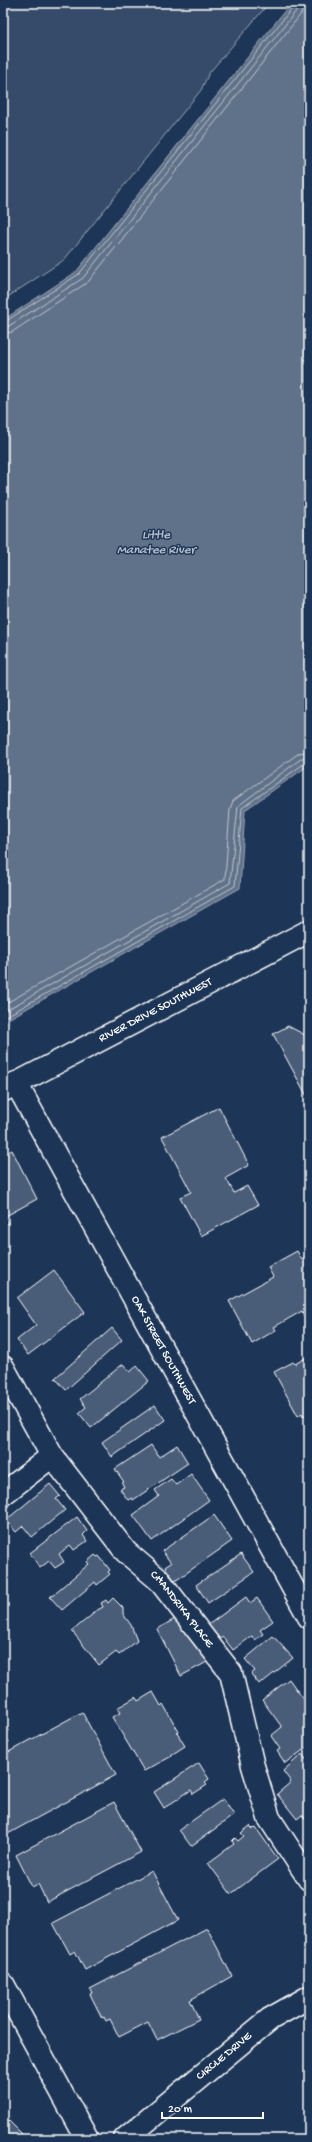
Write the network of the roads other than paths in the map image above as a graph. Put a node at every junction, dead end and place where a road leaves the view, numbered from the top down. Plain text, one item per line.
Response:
1 (309, 931) edge
2 (10, 1087) edge
3 (3, 1367) edge
4 (52, 1456) junction
5 (3, 1494) edge
6 (309, 1617) edge
7 (309, 1879) edge
8 (3, 1984) edge
9 (309, 1996) edge
10 (87, 2139) edge
11 (125, 2139) edge

1 - 2 street, RIVER DRIVE SOUTHWEST
2 - 6 street, OAK STREET SOUTHWEST
3 - 4 street, CHANDRIKA PLACE
4 - 5 street
4 - 7 street, CHANDRIKA PLACE
8 - 10 street
9 - 11 street, CIRCLE DRIVE

